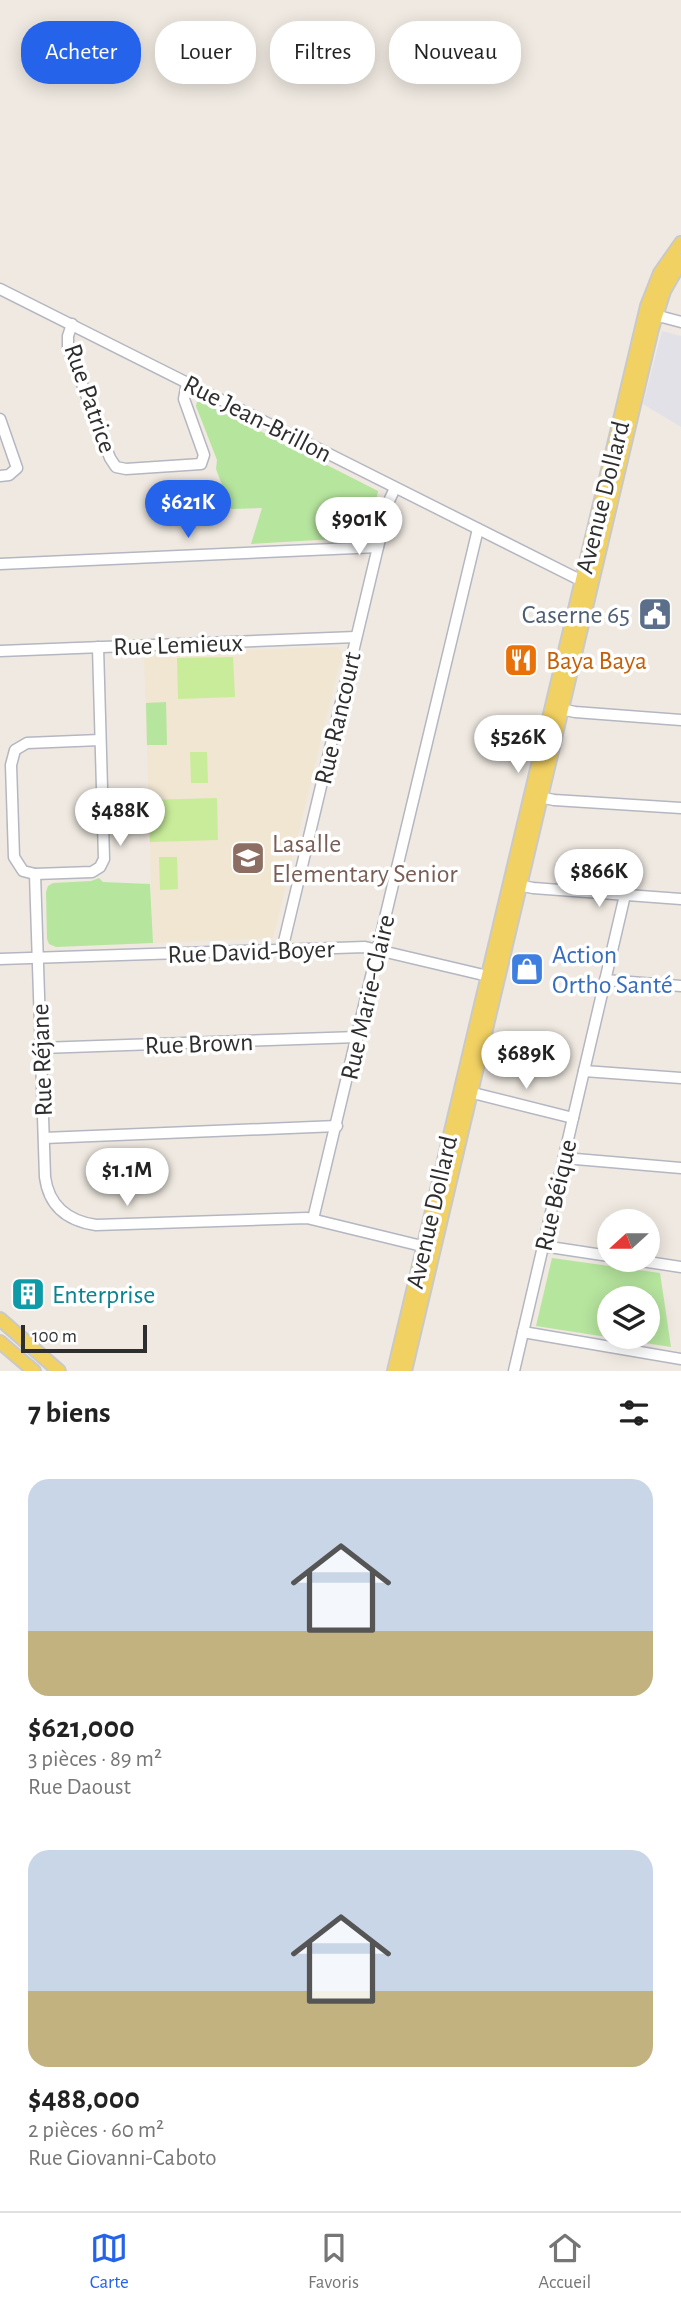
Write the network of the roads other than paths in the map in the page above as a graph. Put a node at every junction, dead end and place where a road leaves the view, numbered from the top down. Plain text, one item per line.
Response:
1 (681, 243) edge
2 (681, 261) edge
3 (0, 289) edge
4 (651, 314) junction
5 (681, 322) edge
6 (72, 324) junction
7 (187, 383) junction
8 (0, 419) edge
9 (0, 476) edge
10 (395, 488) junction
11 (478, 529) junction
12 (378, 547) junction
13 (0, 564) edge
14 (586, 584) junction
15 (356, 638) junction
16 (98, 647) junction
17 (0, 651) edge
18 (557, 708) junction
19 (681, 720) edge
20 (100, 740) junction
21 (536, 796) junction
22 (681, 808) edge
23 (36, 874) junction
24 (515, 885) junction
25 (625, 895) junction
26 (681, 899) edge
27 (379, 948) junction
28 (282, 950) junction
29 (38, 958) junction
30 (0, 960) edge
31 (493, 977) junction
32 (606, 980) junction
33 (681, 986) edge
34 (358, 1037) junction
35 (41, 1048) junction
36 (584, 1071) junction
37 (681, 1078) edge
38 (466, 1092) junction
39 (573, 1118) junction
40 (337, 1126) junction
41 (44, 1138) junction
42 (564, 1158) junction
43 (681, 1168) edge
44 (313, 1219) junction
45 (543, 1246) junction
46 (429, 1247) junction
47 (597, 1254) edge
48 (660, 1264) edge
49 (681, 1267) edge
50 (0, 1319) edge
51 (523, 1332) junction
52 (0, 1342) edge
53 (681, 1359) edge
54 (34, 1371) edge
55 (59, 1371) edge
56 (394, 1371) edge
57 (405, 1371) edge
58 (514, 1371) edge

1 - 4 main road, Avenue Dollard
2 - 4 main road, Avenue Dollard
3 - 6 street, Rue Jean-Brillon
4 - 5 street
4 - 14 main road, Avenue Dollard
6 - 7 street, Rue Jean-Brillon
6 - 7 street, Rue Patrice
7 - 10 street, Rue Jean-Brillon
8 - 9 street
10 - 11 street, Rue Jean-Brillon
10 - 12 street, Rue Rancourt
11 - 14 street, Rue Jean-Brillon
11 - 27 street, Rue Marie-Claire
12 - 13 street
12 - 15 street, Rue Rancourt
14 - 18 main road, Avenue Dollard
15 - 16 street, Rue Lemieux
15 - 28 street, Rue Rancourt
16 - 17 street, Rue Lemieux
16 - 20 street
18 - 19 street
18 - 21 main road, Avenue Dollard
20 - 23 street
20 - 23 street
21 - 22 street
21 - 24 main road, Avenue Dollard
23 - 29 street, Rue Réjane
24 - 25 street
24 - 31 main road, Avenue Dollard
25 - 26 street
25 - 32 street, Rue Béique
27 - 28 street, Rue David-Boyer
27 - 31 street, Rue David-Boyer
27 - 34 street, Rue Marie-Claire
28 - 29 street, Rue David-Boyer
29 - 30 street, Rue David-Boyer
29 - 35 street, Rue Réjane
31 - 38 main road, Avenue Dollard
32 - 33 street
32 - 36 street, Rue Béique
34 - 35 street, Rue Brown
34 - 40 street, Rue Marie-Claire
35 - 41 street, Rue Réjane
36 - 37 street
36 - 39 street, Rue Béique
38 - 39 street
38 - 46 main road, Avenue Dollard
39 - 42 street, Rue Béique
40 - 41 street
40 - 44 street, Rue Marie-Claire
41 - 44 street, Rue Réjane
42 - 43 street
42 - 45 street, Rue Béique
44 - 46 street, Rue Réjane
45 - 47 street
45 - 51 street, Rue Béique
46 - 56 main road, Avenue Dollard
46 - 57 main road, Avenue Dollard
48 - 49 street
50 - 55 main road
51 - 53 street
51 - 58 street, Rue Béique
52 - 54 main road

